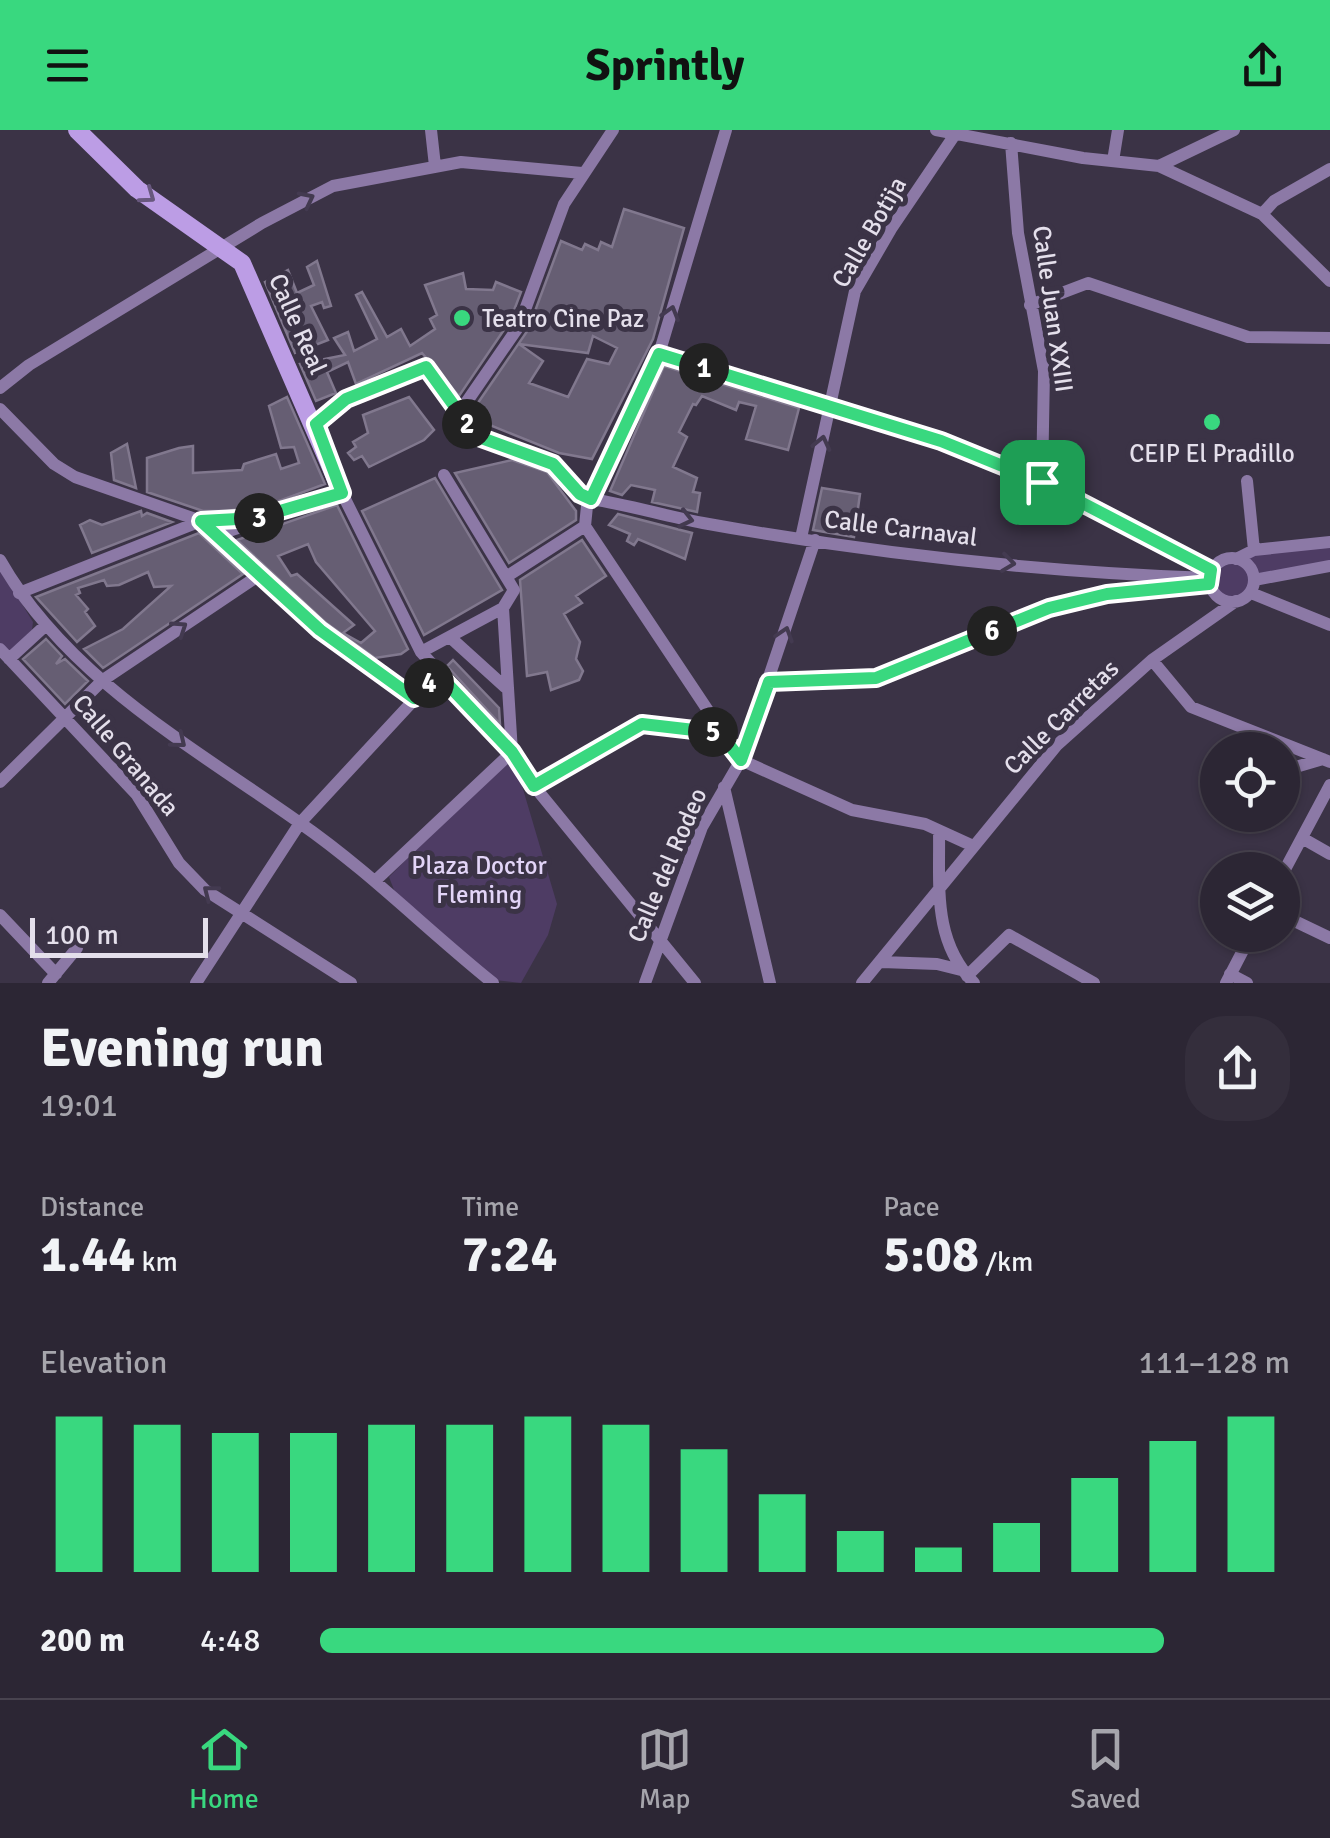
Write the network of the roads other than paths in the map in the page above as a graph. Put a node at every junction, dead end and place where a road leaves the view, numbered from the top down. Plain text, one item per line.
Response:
1 (76, 130) edge
2 (431, 130) edge
3 (612, 130) edge
4 (936, 130) edge
5 (1118, 130) edge
6 (1234, 130) edge
7 (720, 132) edge
8 (966, 133) edge
9 (1011, 143) junction
10 (1187, 155) junction
11 (1112, 161) junction
12 (435, 166) junction
13 (1160, 166) junction
14 (1330, 169) edge
15 (582, 173) junction
16 (1196, 180) junction
17 (1262, 214) junction
18 (223, 249) junction
19 (1330, 281) edge
20 (1030, 305) junction
21 (1330, 338) edge
22 (659, 354) junction
23 (0, 388) edge
24 (830, 408) junction
25 (0, 409) edge
26 (459, 413) junction
27 (316, 424) junction
28 (444, 475) dead end
29 (1247, 481) dead end
30 (1042, 482) junction
31 (342, 493) junction
32 (591, 499) junction
33 (256, 518) junction
34 (201, 521) junction
35 (585, 526) junction
36 (1330, 531) edge
37 (217, 534) junction
38 (808, 539) junction
39 (1330, 542) edge
40 (1309, 544) junction
41 (1254, 550) junction
42 (1236, 559) junction
43 (0, 560) edge
44 (1330, 566) edge
45 (1106, 575) junction
46 (258, 576) junction
47 (506, 576) junction
48 (1210, 577) junction
49 (1253, 587) junction
50 (19, 593) junction
51 (1107, 594) junction
52 (1236, 601) junction
53 (503, 608) junction
54 (1330, 624) edge
55 (46, 625) junction
56 (452, 639) junction
57 (422, 652) junction
58 (4, 654) edge
59 (1152, 660) junction
60 (438, 674) junction
61 (103, 680) junction
62 (769, 682) junction
63 (505, 686) junction
64 (414, 698) junction
65 (65, 716) junction
66 (720, 733) junction
67 (512, 752) junction
68 (741, 760) junction
69 (1326, 760) edge
70 (1300, 766) edge
71 (0, 782) edge
72 (1330, 785) edge
73 (534, 786) junction
74 (724, 787) junction
75 (300, 822) junction
76 (939, 831) junction
77 (1302, 838) junction
78 (971, 845) junction
79 (1294, 852) edge
80 (1330, 854) edge
81 (376, 880) junction
82 (940, 886) junction
83 (0, 915) edge
84 (244, 916) junction
85 (1300, 923) edge
86 (10, 926) junction
87 (0, 937) edge
88 (1330, 938) edge
89 (658, 939) junction
90 (78, 948) dead end
91 (1242, 952) edge
92 (882, 962) junction
93 (967, 976) edge
94 (52, 978) edge
95 (1228, 979) edge
96 (196, 983) edge
97 (351, 983) edge
98 (493, 983) edge
99 (645, 983) edge
100 (695, 983) edge
101 (770, 983) edge
102 (862, 983) edge
103 (1094, 983) edge
104 (1246, 983) edge

1 -> 18 street, Calle Real
2 - 12 street
3 - 15 street
4 - 8 street
5 - 11 street
6 - 10 street
22 -> 7 street
8 - 9 street
8 - 24 street, Calle Botija
9 - 11 street
9 - 20 street, Calle Juan XXIII
10 - 13 street
10 - 16 street
11 - 13 street
12 - 15 street
18 -> 12 street
13 - 16 street
14 - 17 street
15 - 26 street
16 - 17 street
17 - 19 street
18 - 23 street
18 - 27 street, Calle Real
20 - 21 street
20 - 30 street, Calle Juan XXIII
22 - 24 street
22 - 32 street
24 - 30 street
38 -> 24 street, Calle Botija
25 - 34 street
26 - 27 street
26 - 32 street
27 - 31 street, Calle Real
28 - 47 street
29 - 41 street
30 - 48 street
31 - 33 street
31 - 57 street
32 - 35 street
32 -> 38 street, Calle Carnaval
33 - 34 street
33 - 37 street
34 - 37 street
34 - 50 street
35 - 47 street
35 - 66 street
36 - 40 street
37 - 46 street
38 -> 45 street, Calle Carnaval
62 -> 38 street, Calle del Rodeo
39 - 40 street
40 - 41 street
41 - 42 street
42 - 48 street
42 - 49 street
43 - 50 street
44 - 49 street
45 - 48 street, Calle Carnaval
45 - 51 street
61 -> 46 street
46 - 64 street
47 - 53 street
48 - 51 street
48 - 52 street
49 - 52 street
49 - 54 street
50 - 55 street
51 - 62 street
52 - 59 street, Calle Carretas
53 - 56 street
53 - 63 street
55 - 58 street
55 - 61 street
56 - 57 street
56 - 63 street
57 - 60 street
58 - 65 street, Calle Granada
59 - 69 street
59 - 78 street, Calle Carretas
60 - 64 street
60 - 67 street
61 - 65 street
61 -> 75 street
62 - 68 street, Calle del Rodeo
63 - 67 street
64 - 75 street
65 - 71 street
84 -> 65 street, Calle Granada
66 - 68 street
66 - 73 street
67 - 73 street
67 - 81 street
68 - 74 street, Calle del Rodeo
68 - 76 street
69 - 70 street
72 - 77 street
73 - 89 street
74 - 89 street, Calle del Rodeo
74 - 101 street
75 - 81 street
75 - 84 street
76 - 78 street
76 - 82 street
77 - 79 street
77 - 80 street
78 - 82 street, Calle Carretas
81 - 98 street
82 - 92 street, Calle Carretas
82 - 93 street
83 - 86 street
84 - 96 street
84 - 97 street, Calle Granada
85 - 88 street
86 - 87 street
86 - 94 street
89 - 99 street, Calle del Rodeo
89 - 100 street
90 - 94 street
91 - 95 street
92 - 93 street
92 - 102 street, Calle Carretas
93 - 103 street
95 - 104 street

